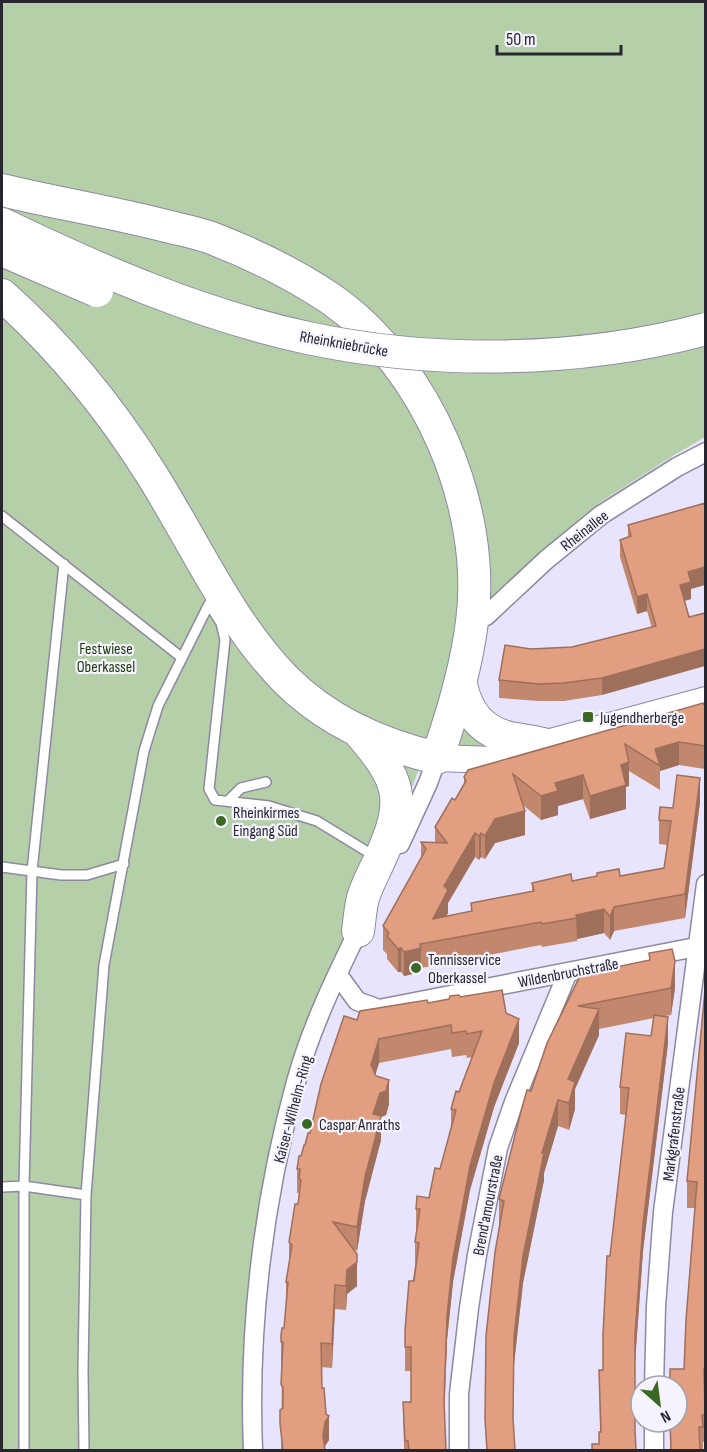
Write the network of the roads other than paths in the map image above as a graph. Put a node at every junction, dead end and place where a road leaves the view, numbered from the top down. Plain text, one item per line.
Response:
1 (2, 190) edge
2 (2, 224) edge
3 (2, 250) edge
4 (2, 295) edge
5 (705, 329) edge
6 (705, 350) edge
7 (705, 452) edge
8 (2, 516) edge
9 (64, 564) junction
10 (472, 620) junction
11 (181, 657) junction
12 (461, 684) junction
13 (705, 700) edge
14 (358, 732) junction
15 (543, 744) junction
16 (437, 758) junction
17 (266, 782) dead end
18 (228, 801) junction
19 (386, 862) junction
20 (124, 864) junction
21 (2, 867) edge
22 (32, 871) junction
23 (705, 884) edge
24 (358, 931) joint
25 (701, 946) edge
26 (568, 972) junction
27 (338, 975) junction
28 (24, 1186) junction
29 (2, 1187) edge
30 (86, 1196) junction
31 (654, 1374) edge
32 (654, 1434) edge
33 (24, 1450) edge
34 (84, 1450) edge
35 (253, 1450) edge
36 (459, 1450) edge
37 (654, 1450) edge

1 - 10 highway
2 - 5 highway, Rheinkniebrücke, bridge
3 - 6 highway, Rheinkniebrücke, bridge
4 - 14 highway
7 - 10 street, Rheinallee
8 - 9 lane
9 - 11 lane
9 - 22 lane
10 - 12 highway
11 - 18 lane
11 - 20 lane
12 - 15 highway
12 - 16 highway
13 - 15 street
14 - 16 highway
14 - 19 highway
15 - 16 street
16 - 19 street
17 - 18 lane
18 - 19 lane
19 - 24 highway
20 - 22 lane
20 - 30 lane
21 - 22 lane
22 - 28 lane
23 - 25 street, Markgrafenstraße
24 - 27 street, Kaiser-Wilhelm-Ring
25 - 26 street, Wildenbruchstraße
25 - 31 street, Markgrafenstraße
26 - 27 street, Wildenbruchstraße
26 - 36 street, Brend'amourstraße
27 - 35 street, Kaiser-Wilhelm-Ring
28 - 29 lane
28 - 30 lane
28 - 33 lane
30 - 34 lane
32 - 37 street

